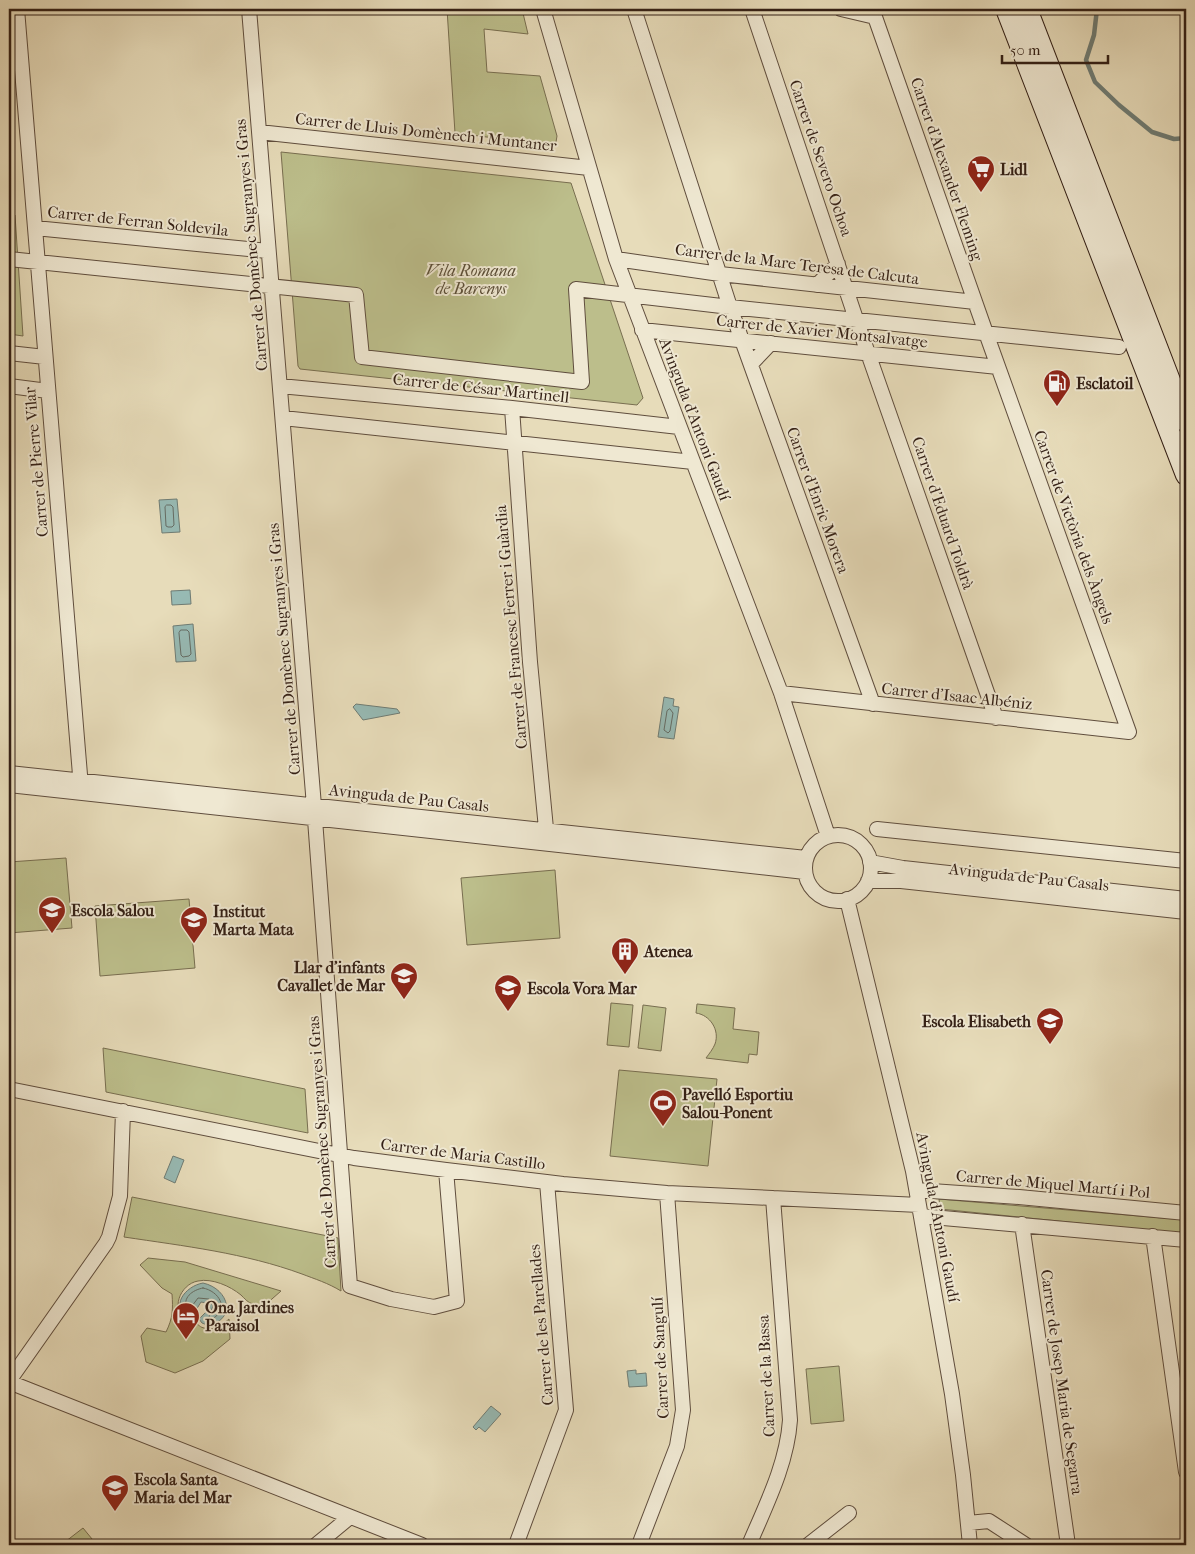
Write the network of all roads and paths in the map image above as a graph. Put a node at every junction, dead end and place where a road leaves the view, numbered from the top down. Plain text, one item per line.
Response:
1 (17, 9) edge
2 (249, 9) edge
3 (543, 9) edge
4 (634, 9) edge
5 (841, 9) edge
6 (1006, 9) edge
7 (1027, 9) edge
8 (756, 12) edge
9 (259, 132) junction
10 (589, 168) junction
11 (35, 228) junction
12 (268, 251) junction
13 (713, 254) junction
14 (9, 259) edge
15 (616, 259) junction
16 (38, 263) junction
17 (838, 264) junction
18 (696, 271) junction
19 (720, 274) junction
20 (966, 277) junction
21 (817, 285) junction
22 (271, 286) junction
23 (846, 289) junction
24 (629, 294) junction
25 (948, 300) junction
26 (975, 302) junction
27 (730, 307) junction
28 (856, 319) junction
29 (642, 330) junction
30 (986, 333) junction
31 (742, 340) junction
32 (771, 343) junction
33 (1119, 347) dead end
34 (868, 352) junction
35 (9, 353) edge
36 (894, 356) junction
37 (45, 357) junction
38 (751, 364) junction
39 (998, 367) junction
40 (876, 376) junction
41 (9, 386) edge
42 (280, 386) junction
43 (48, 391) junction
44 (512, 408) junction
45 (282, 418) junction
46 (1186, 422) edge
47 (679, 427) junction
48 (514, 442) junction
49 (693, 462) junction
50 (1186, 475) edge
51 (866, 684) junction
52 (782, 693) junction
53 (848, 702) junction
54 (873, 704) junction
55 (996, 718) junction
56 (1129, 732) joint
57 (9, 773) edge
58 (9, 785) edge
59 (81, 787) junction
60 (315, 813) junction
61 (878, 829) dead end
62 (828, 836) junction
63 (547, 837) junction
64 (806, 858) junction
65 (870, 862) junction
66 (1186, 862) edge
67 (805, 872) junction
68 (868, 881) junction
69 (847, 899) junction
70 (1186, 899) edge
71 (1186, 912) edge
72 (9, 1088) edge
73 (123, 1111) junction
74 (341, 1155) junction
75 (446, 1170) junction
76 (547, 1182) junction
77 (916, 1190) junction
78 (667, 1193) junction
79 (773, 1198) junction
80 (920, 1210) junction
81 (1186, 1213) edge
82 (1022, 1224) junction
83 (1153, 1236) junction
84 (1186, 1240) edge
85 (350, 1286) junction
86 (355, 1302) dead end
87 (9, 1381) edge
88 (1186, 1472) edge
89 (849, 1513) dead end
90 (350, 1517) junction
91 (968, 1523) junction
92 (1067, 1540) edge
93 (316, 1545) edge
94 (422, 1545) edge
95 (516, 1545) edge
96 (639, 1545) edge
97 (749, 1545) edge
98 (808, 1545) edge
99 (970, 1545) edge
100 (1026, 1545) edge
101 (1055, 1545) edge

1 - 11 street, Carrer de Pierre Vilar
2 - 9 street, Carrer de Domènec Sugranyes i Gras
3 - 10 street, Avinguda d'Antoni Gaudí
4 - 13 street, Carrer d'Enric Morera
5 - 20 street, Carrer d'Alexander Fleming
6 - 50 street
7 - 46 street
8 - 17 street, Carrer de Severo Ochoa
9 - 10 street, Carrer de Lluis Domènech i Muntaner
9 - 12 street, Carrer de Domènec Sugranyes i Gras
10 - 15 street, Avinguda d'Antoni Gaudí
11 - 12 street, Carrer de Ferran Soldevila
11 - 16 street, Carrer de Pierre Vilar
12 - 22 street, Carrer de Domènec Sugranyes i Gras
13 - 18 street
13 - 19 street, Carrer d'Enric Morera
14 - 16 street
15 - 18 street, Carrer de la Mare Teresa de Calcuta
15 - 24 street, Avinguda d'Antoni Gaudí
16 - 22 street
16 - 37 street, Carrer de Pierre Vilar
17 - 21 street
17 - 23 street, Carrer de Severo Ochoa
18 - 19 street, Carrer de la Mare Teresa de Calcuta
19 - 21 street, Carrer de la Mare Teresa de Calcuta
19 - 27 street, Carrer d'Enric Morera
20 - 25 street
20 - 26 street, Carrer d'Alexander Fleming
21 - 23 street, Carrer de la Mare Teresa de Calcuta
22 - 24 street
22 - 42 street, Carrer de Domènec Sugranyes i Gras
23 - 25 street, Carrer de la Mare Teresa de Calcuta
23 - 28 street, Carrer de Severo Ochoa
24 - 27 street
24 - 29 street, Avinguda d'Antoni Gaudí
25 - 26 street, Carrer de la Mare Teresa de Calcuta
26 - 30 street, Carrer d'Alexander Fleming
27 - 28 street
27 - 31 street, Carrer d'Enric Morera
28 - 30 street
28 - 34 street, Carrer d'Eduard Toldrà
29 - 31 street, Carrer de Xavier Montsalvatge
29 - 47 street, Avinguda d'Antoni Gaudí
30 - 33 street
30 - 39 street, Carrer de Victòria dels Àngels
31 - 32 street, Carrer de Xavier Montsalvatge
31 - 38 street, Carrer d'Enric Morera
32 - 34 street, Carrer de Xavier Montsalvatge
32 - 38 street
34 - 36 street, Carrer de Xavier Montsalvatge
34 - 40 street, Carrer d'Eduard Toldrà
35 - 37 street
36 - 39 street, Carrer de Xavier Montsalvatge
36 - 40 street
37 - 43 street, Carrer de Pierre Vilar
38 - 51 street, Carrer d'Enric Morera
39 - 56 street, Carrer de Victòria dels Àngels
40 - 55 street, Carrer d'Eduard Toldrà
41 - 43 street
42 - 44 street, Carrer de César Martinell
42 - 45 street, Carrer de Domènec Sugranyes i Gras
43 - 59 street, Carrer de Pierre Vilar
44 - 47 street, Carrer de César Martinell
44 - 48 street, Carrer de Francesc Ferrer i Guàrdia
45 - 48 street
45 - 60 street, Carrer de Domènec Sugranyes i Gras
47 - 49 street, Avinguda d'Antoni Gaudí
48 - 49 street
48 - 63 street, Carrer de Francesc Ferrer i Guàrdia
49 - 52 street, Avinguda d'Antoni Gaudí
51 - 53 street
51 - 54 street, Carrer d'Enric Morera
52 - 53 street, Carrer d'Isaac Albéniz
52 - 62 street, Avinguda d'Antoni Gaudí
53 - 54 street, Carrer d'Isaac Albéniz
54 - 55 street, Carrer d'Isaac Albéniz
55 - 56 street, Carrer d'Isaac Albéniz
57 - 59 street, Avinguda de Pau Casals
58 - 59 street, Avinguda de Pau Casals
59 - 60 street, Avinguda de Pau Casals
60 - 63 street, Avinguda de Pau Casals
60 - 74 street, Carrer de Domènec Sugranyes i Gras
61 - 66 street
62 - 64 street
62 - 65 street
63 - 64 street, Avinguda de Pau Casals
63 - 67 street, Avinguda de Pau Casals
64 - 67 street
65 - 68 street
65 - 70 street, Avinguda de Pau Casals
67 - 69 street
68 - 69 street
68 - 71 street, Avinguda de Pau Casals
69 - 77 street, Avinguda d'Antoni Gaudí
72 - 73 street, Carrer de Maria Castillo
73 - 74 street, Carrer de Maria Castillo
73 - 87 street
74 - 75 street, Carrer de Maria Castillo
74 - 85 street, Carrer de Domènec Sugranyes i Gras
75 - 76 street, Carrer de Maria Castillo
75 - 85 street, Carrer de Domènec Sugranyes i Gras
76 - 78 street, Carrer de Maria Castillo
76 - 95 street, Carrer de les Parellades
77 - 80 street, Avinguda d'Antoni Gaudí
77 - 81 street, Carrer de Miquel Martí i Pol
78 - 79 street, Carrer de Maria Castillo
78 - 96 street, Carrer de Sangulí
79 - 80 street, Carrer de Maria Castillo
79 - 97 street, Carrer de la Bassa
80 - 82 street
80 - 91 street, Avinguda d'Antoni Gaudí
82 - 83 street
82 - 92 street, Carrer de Josep Maria de Segarra
83 - 84 street
83 - 88 street
85 - 86 street, Carrer de Domènec Sugranyes i Gras
87 - 90 street
89 - 98 street
90 - 93 street
90 - 94 street
91 - 99 street, Avinguda d'Antoni Gaudí
91 - 100 street
92 - 101 street

